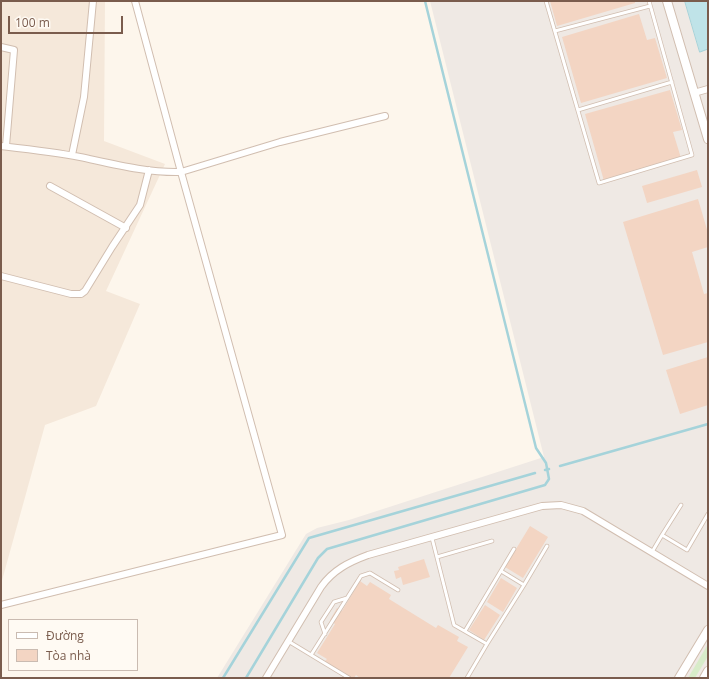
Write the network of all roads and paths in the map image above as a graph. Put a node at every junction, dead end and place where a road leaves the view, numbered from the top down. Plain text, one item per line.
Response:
1 (93, 1) edge
2 (135, 1) edge
3 (546, 1) edge
4 (649, 1) edge
5 (667, 1) edge
6 (650, 6) junction
7 (555, 31) junction
8 (1, 47) edge
9 (672, 82) junction
10 (708, 89) edge
11 (694, 93) junction
12 (578, 110) junction
13 (385, 116) dead end
14 (708, 139) edge
15 (4, 146) edge
16 (72, 156) junction
17 (149, 170) junction
18 (185, 170) junction
19 (50, 186) dead end
20 (126, 228) junction
21 (1, 276) edge
22 (681, 506) dead end
23 (708, 514) edge
24 (662, 535) junction
25 (432, 538) junction
26 (492, 541) dead end
27 (547, 546) dead end
28 (514, 549) dead end
29 (652, 552) junction
30 (437, 557) junction
31 (501, 571) junction
32 (524, 585) junction
33 (708, 586) edge
34 (398, 590) dead end
35 (347, 598) junction
36 (1, 605) edge
37 (708, 630) edge
38 (464, 631) junction
39 (325, 634) junction
40 (288, 641) junction
41 (487, 644) junction
42 (311, 655) junction
43 (708, 671) edge
44 (266, 678) edge
45 (349, 678) edge
46 (467, 678) edge
47 (679, 678) edge
48 (704, 678) edge

1 - 16 street
2 - 18 street
3 - 7 lane
4 - 6 lane
5 - 11 street
6 - 7 lane
6 - 9 lane
7 - 12 lane
8 - 15 street
9 - 12 lane
9 - 12 lane
10 - 11 street
11 - 14 street
13 - 18 street
15 - 16 street
16 - 17 street
17 - 18 street
17 - 20 street
18 - 36 street
19 - 20 street
20 - 21 street
22 - 24 lane
23 - 24 lane
24 - 29 lane
25 - 29 street
25 - 30 lane
25 - 40 street
26 - 30 lane
27 - 32 lane
28 - 31 lane
29 - 33 street
30 - 38 lane
31 - 32 lane
31 - 38 lane
32 - 41 lane
34 - 35 lane
35 - 39 lane
35 - 39 lane
37 - 47 street
38 - 41 lane
39 - 42 lane
40 - 42 lane
40 - 44 street
41 - 46 lane
42 - 45 lane
43 - 48 street

